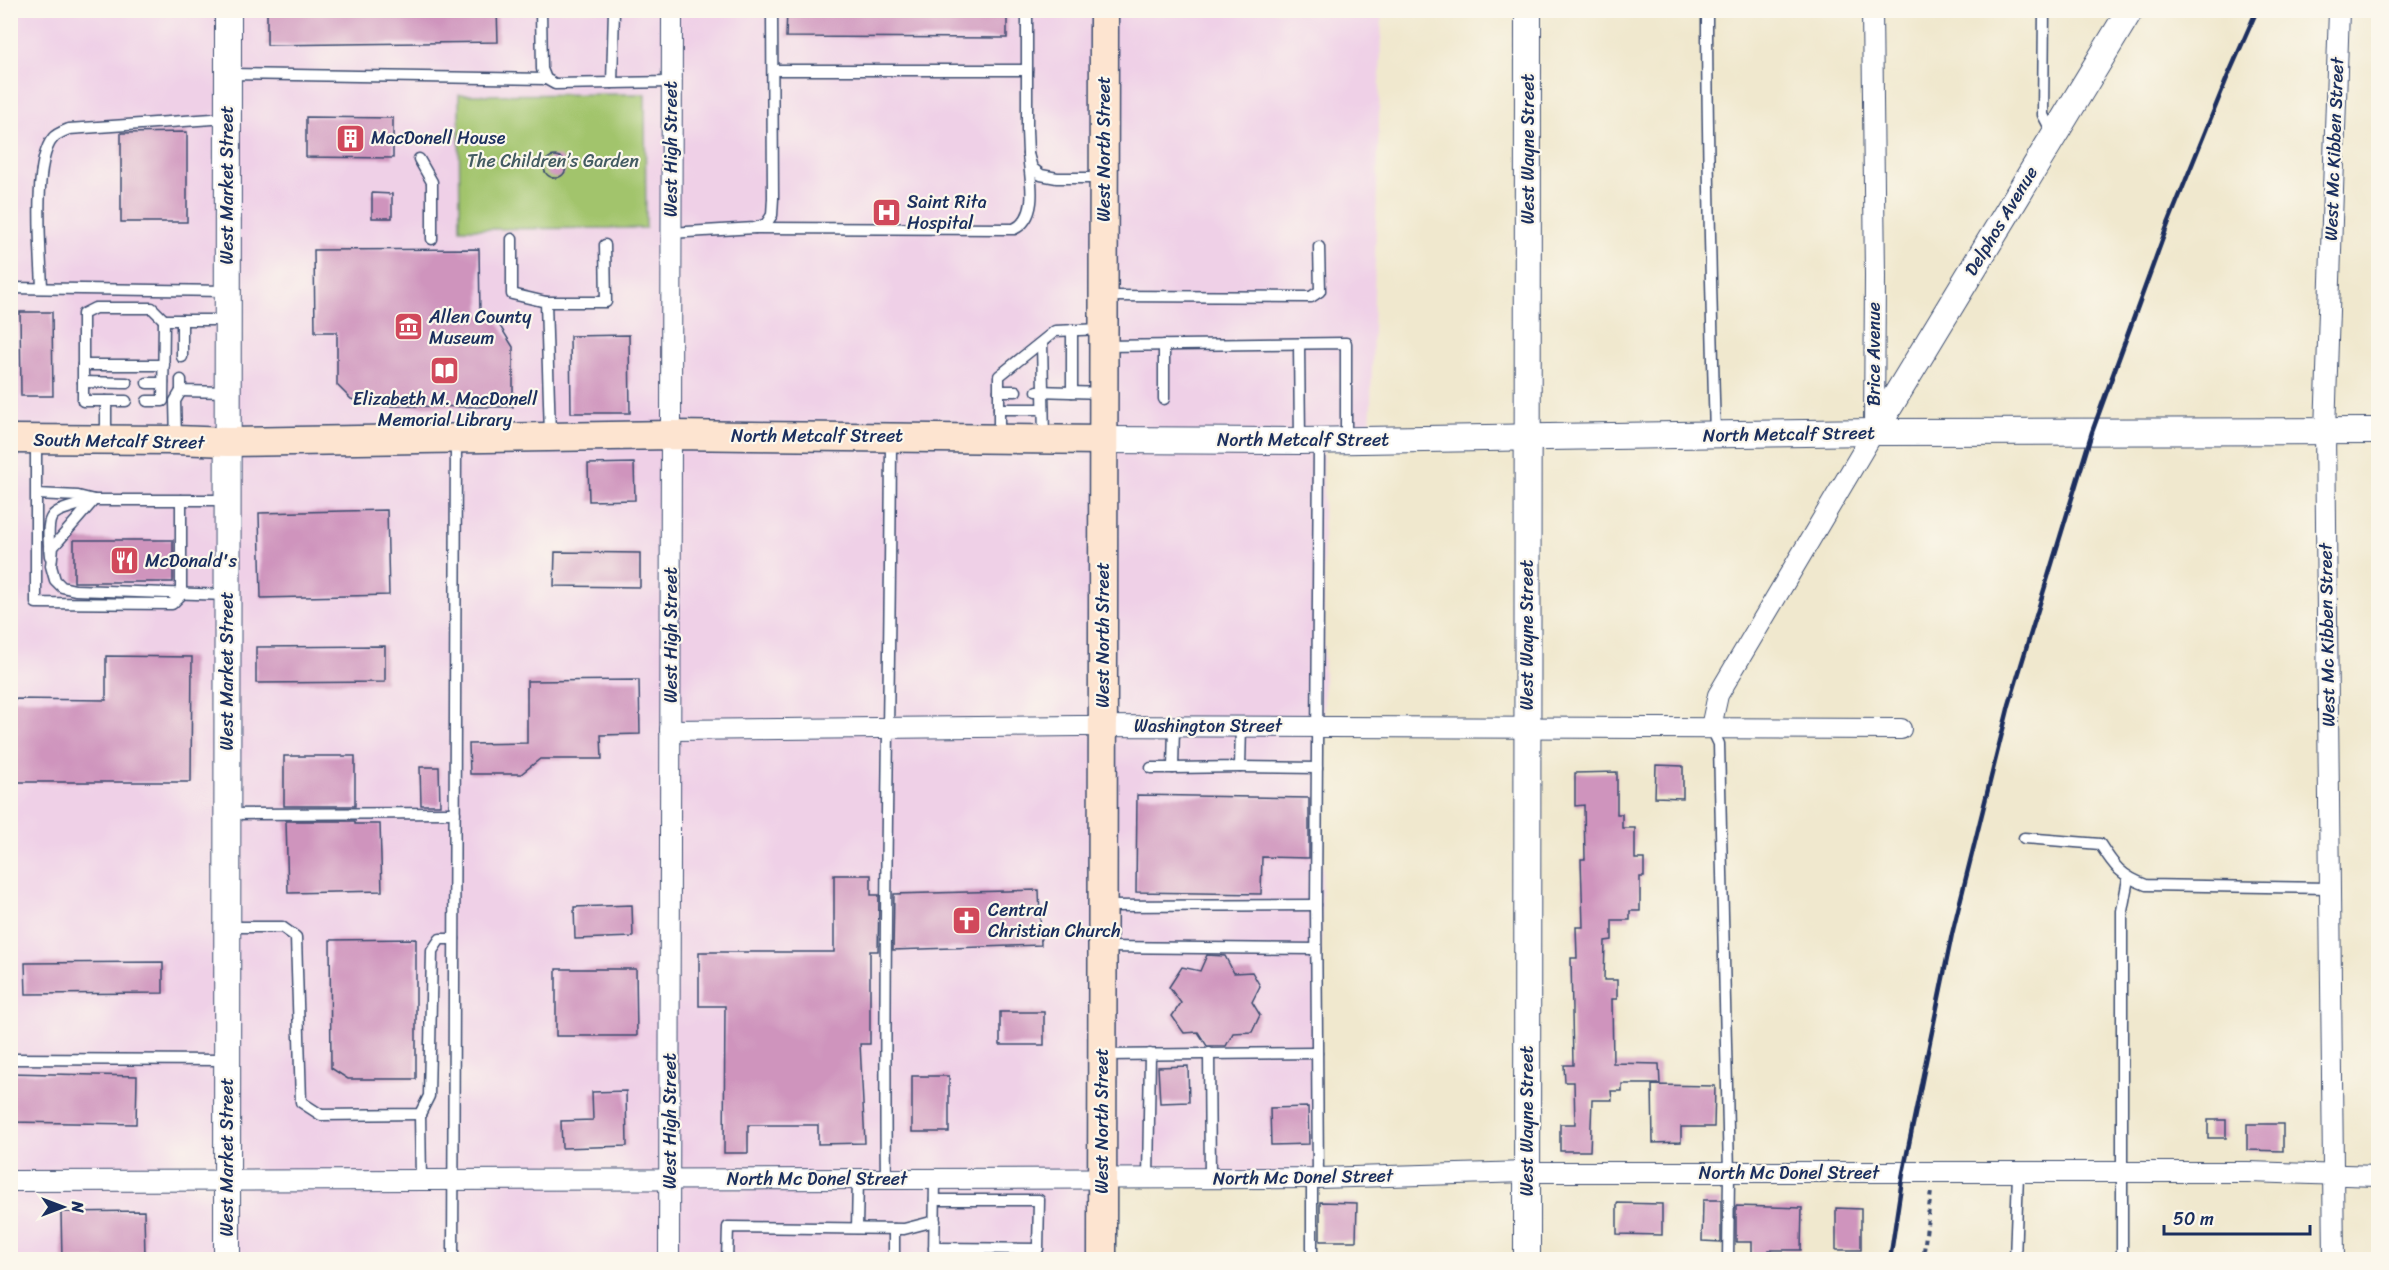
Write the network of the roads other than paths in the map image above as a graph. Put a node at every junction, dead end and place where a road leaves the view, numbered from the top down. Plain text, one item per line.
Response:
1 (228, 10) edge
2 (541, 10) edge
3 (614, 10) edge
4 (672, 10) edge
5 (772, 10) edge
6 (1027, 10) edge
7 (1104, 10) edge
8 (1528, 10) edge
9 (1707, 10) edge
10 (1872, 10) edge
11 (2044, 10) edge
12 (2130, 10) edge
13 (2339, 10) edge
14 (773, 70) junction
15 (1027, 70) junction
16 (228, 74) junction
17 (546, 79) junction
18 (671, 82) junction
19 (612, 83) junction
20 (228, 118) junction
21 (2053, 134) junction
22 (1028, 154) junction
23 (419, 159) dead end
24 (1104, 178) junction
25 (755, 228) junction
26 (670, 233) junction
27 (432, 239) dead end
28 (512, 239) dead end
29 (605, 244) dead end
30 (1319, 247) dead end
31 (10, 288) edge
32 (42, 288) junction
33 (227, 291) junction
34 (1104, 296) junction
35 (546, 302) junction
36 (164, 320) junction
37 (182, 320) junction
38 (227, 320) junction
39 (1072, 330) junction
40 (1103, 337) junction
41 (1042, 342) junction
42 (1299, 344) junction
43 (1164, 345) junction
44 (182, 357) dead end
45 (83, 364) junction
46 (164, 365) junction
47 (83, 382) junction
48 (127, 383) dead end
49 (147, 383) dead end
50 (164, 383) junction
51 (999, 391) junction
52 (1016, 391) dead end
53 (1040, 391) junction
54 (227, 392) junction
55 (1072, 392) junction
56 (1103, 393) junction
57 (1164, 399) dead end
58 (126, 400) dead end
59 (106, 401) junction
60 (147, 401) dead end
61 (169, 401) junction
62 (999, 409) junction
63 (1043, 409) junction
64 (2325, 431) junction
65 (2379, 431) edge
66 (1874, 432) junction
67 (672, 435) junction
68 (1715, 435) junction
69 (891, 436) junction
70 (1527, 437) junction
71 (456, 438) junction
72 (105, 439) junction
73 (551, 439) junction
74 (999, 439) junction
75 (1044, 439) junction
76 (23, 440) edge
77 (176, 440) junction
78 (1103, 440) junction
79 (1346, 440) junction
80 (1309, 441) junction
81 (228, 442) junction
82 (36, 494) junction
83 (93, 500) junction
84 (181, 500) junction
85 (226, 500) junction
86 (51, 566) junction
87 (181, 595) junction
88 (227, 595) junction
89 (1103, 726) junction
90 (1174, 726) junction
91 (1241, 726) junction
92 (1317, 726) junction
93 (890, 727) junction
94 (1527, 727) junction
95 (1711, 727) junction
96 (1901, 729) dead end
97 (670, 730) junction
98 (1240, 767) junction
99 (1151, 768) dead end
100 (1173, 768) junction
101 (1317, 768) junction
102 (455, 813) junction
103 (227, 814) junction
104 (2024, 838) dead end
105 (2128, 879) junction
106 (2330, 888) junction
107 (1316, 905) junction
108 (1102, 906) junction
109 (227, 927) junction
110 (454, 939) junction
111 (1103, 947) junction
112 (1316, 949) junction
113 (1209, 1053) junction
114 (1317, 1053) junction
115 (1150, 1054) junction
116 (1102, 1055) junction
117 (10, 1059) edge
118 (227, 1060) junction
119 (420, 1114) junction
120 (1527, 1172) junction
121 (2121, 1172) junction
122 (1729, 1173) junction
123 (2018, 1174) junction
124 (2333, 1176) junction
125 (2379, 1176) edge
126 (1210, 1178) junction
127 (1315, 1178) junction
128 (453, 1179) junction
129 (669, 1179) junction
130 (858, 1179) junction
131 (886, 1179) junction
132 (935, 1179) junction
133 (1102, 1179) junction
134 (1148, 1179) junction
135 (227, 1180) junction
136 (421, 1180) junction
137 (10, 1181) edge
138 (935, 1200) junction
139 (935, 1221) junction
140 (857, 1228) junction
141 (894, 1229) junction
142 (934, 1248) junction
143 (227, 1260) edge
144 (453, 1260) edge
145 (669, 1260) edge
146 (728, 1260) edge
147 (894, 1260) edge
148 (934, 1260) edge
149 (1102, 1260) edge
150 (1312, 1260) edge
151 (1527, 1260) edge
152 (1728, 1260) edge
153 (2015, 1260) edge
154 (2122, 1260) edge
155 (2334, 1260) edge

1 - 16 street, West Market Street
2 - 17 lane
3 - 19 lane
4 - 18 street, West High Street
5 - 14 lane
6 - 15 lane
7 - 24 main road, West North Street
8 - 70 street, West Wayne Street
9 - 68 lane
10 - 66 street, Brice Avenue
11 - 21 lane
12 - 21 street, Delphos Avenue
13 - 64 street, West Mc Kibben Street
14 - 15 lane
14 - 25 lane
15 - 22 lane
16 - 17 lane
16 - 20 street, West Market Street
17 - 19 lane
18 - 19 lane
18 - 26 street, West High Street
20 - 32 lane
20 - 33 street, West Market Street
21 - 66 street, Delphos Avenue
22 - 24 lane
22 - 25 lane
23 - 27 lane
24 - 34 main road, West North Street
25 - 26 lane
26 - 67 street, West High Street
28 - 35 lane
29 - 35 lane
30 - 34 lane
31 - 32 lane
32 - 33 lane
33 - 38 street, West Market Street
34 - 40 main road, West North Street
35 - 73 lane
36 - 37 lane
36 - 45 lane
36 - 46 lane
37 - 38 lane
37 - 44 lane
38 - 54 street, West Market Street
39 - 40 lane
39 - 41 lane
39 - 55 lane
40 - 43 lane
40 - 56 main road, West North Street
41 - 51 lane
41 - 53 lane
42 - 43 lane
42 - 79 lane
42 - 80 lane
43 - 57 lane
45 - 46 lane
45 - 47 lane
46 - 50 lane
47 - 48 lane
47 - 59 lane
49 - 50 lane
50 - 61 lane
51 - 52 lane
51 - 62 lane
53 - 55 lane
53 - 63 lane
54 - 61 lane
54 - 81 street, West Market Street
55 - 56 lane
56 - 78 main road, West North Street
58 - 59 lane
59 - 72 lane
60 - 61 lane
61 - 77 lane
62 - 63 lane
62 - 74 lane
63 - 75 lane
64 - 65 street, North Metcalf Street
64 - 66 street, North Metcalf Street
64 - 106 street, West Mc Kibben Street
66 - 68 street, North Metcalf Street
66 - 95 street, Brice Avenue
67 - 69 main road, North Metcalf Street
67 - 73 main road, North Metcalf Street
67 - 97 street, West High Street
68 - 70 street, North Metcalf Street
69 - 74 main road, North Metcalf Street
69 - 93 lane
70 - 79 street, North Metcalf Street
70 - 94 street, West Wayne Street
71 - 73 main road, North Metcalf Street
71 - 81 main road, North Metcalf Street
71 - 102 lane
72 - 76 main road, South Metcalf Street
72 - 77 main road, South Metcalf Street
74 - 75 main road, North Metcalf Street
75 - 78 main road, North Metcalf Street
76 - 82 lane
77 - 81 main road, South Metcalf Street
78 - 80 street, North Metcalf Street
78 - 89 main road, West North Street
79 - 80 street, North Metcalf Street
80 - 92 lane
81 - 85 street, West Market Street
82 - 83 lane
82 - 87 lane
83 - 84 lane
83 - 86 lane
83 - 86 lane
84 - 85 lane
84 - 87 lane
85 - 88 street, West Market Street
86 - 87 lane
87 - 88 lane
88 - 103 street, West Market Street
89 - 90 street, Washington Street
89 - 93 street, Washington Street
89 - 108 main road, West North Street
90 - 91 street, Washington Street
90 - 100 lane
91 - 92 street, Washington Street
91 - 98 lane
92 - 94 street, Washington Street
92 - 101 lane
93 - 97 street, Washington Street
93 - 131 lane
94 - 95 street, Washington Street
94 - 120 street, West Wayne Street
95 - 96 street, Washington Street
95 - 122 lane
97 - 129 street, West High Street
98 - 100 lane
98 - 101 lane
99 - 100 lane
101 - 107 lane
102 - 103 lane
102 - 110 lane
103 - 109 street, West Market Street
104 - 105 lane
105 - 106 lane
105 - 121 lane
106 - 124 street, West Mc Kibben Street
107 - 108 lane
107 - 112 lane
108 - 111 main road, West North Street
109 - 118 street, West Market Street
109 - 119 lane
110 - 119 lane
110 - 128 lane
111 - 112 lane
111 - 116 main road, West North Street
112 - 114 lane
113 - 114 lane
113 - 115 lane
113 - 126 lane
114 - 127 lane
115 - 116 lane
115 - 134 lane
116 - 133 main road, West North Street
117 - 118 lane
118 - 135 street, West Market Street
119 - 136 lane
120 - 122 street, North Mc Donel Street
120 - 127 street, North Mc Donel Street
120 - 151 street, West Wayne Street
121 - 123 street, North Mc Donel Street
121 - 124 street, North Mc Donel Street
121 - 154 lane
122 - 123 street, North Mc Donel Street
122 - 152 lane
123 - 153 lane
124 - 125 street, North Mc Donel Street
124 - 155 street, West Mc Kibben Street
126 - 127 street, North Mc Donel Street
126 - 134 street, North Mc Donel Street
127 - 150 lane
128 - 129 street, North Mc Donel Street
128 - 136 street, North Mc Donel Street
128 - 144 lane
129 - 130 street, North Mc Donel Street
129 - 145 street, West High Street
130 - 131 street, North Mc Donel Street
130 - 140 lane
131 - 132 street, North Mc Donel Street
132 - 133 street, North Mc Donel Street
132 - 138 lane
133 - 134 street, North Mc Donel Street
133 - 149 main road, West North Street
135 - 136 street, North Mc Donel Street
135 - 137 street, North Mc Donel Street
135 - 143 street, West Market Street
138 - 139 lane
138 - 142 lane
139 - 141 lane
139 - 142 lane
140 - 141 lane
140 - 146 lane
141 - 147 lane
142 - 148 lane

